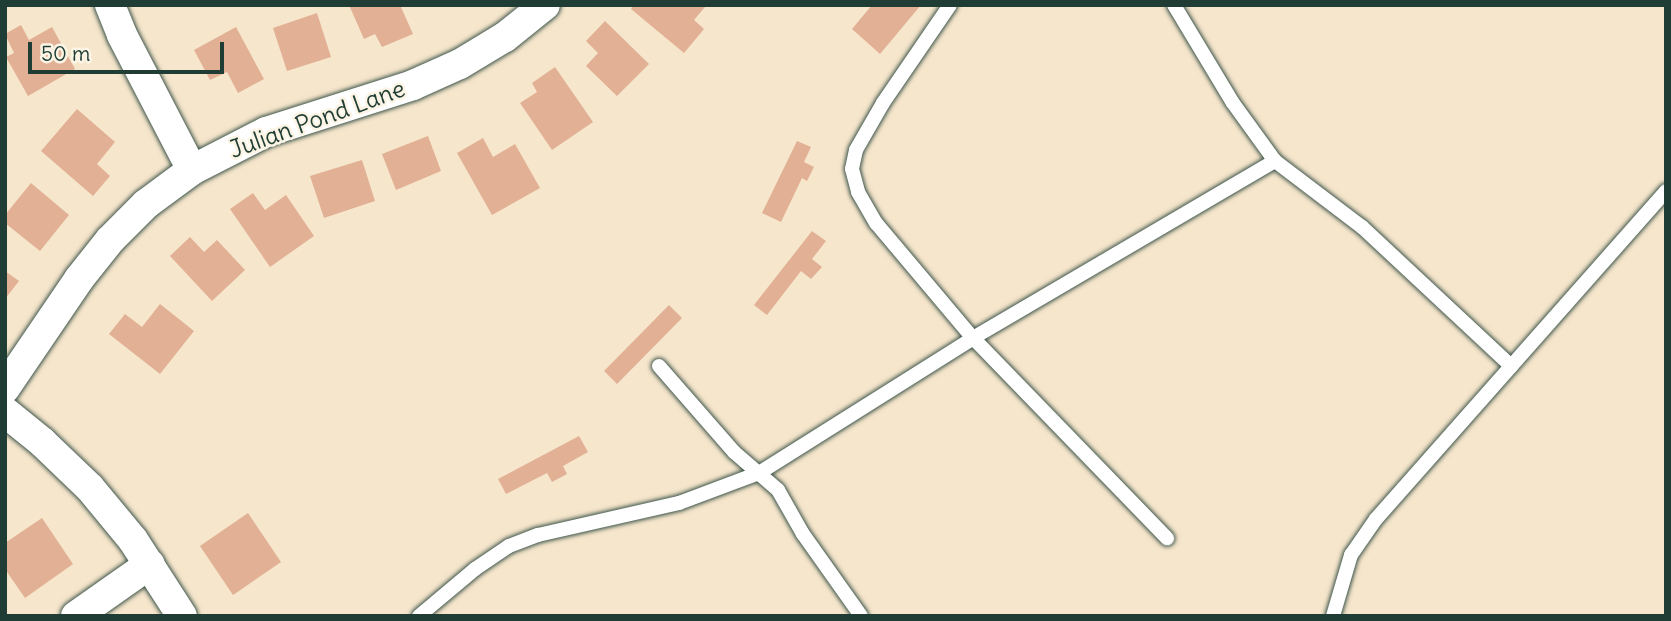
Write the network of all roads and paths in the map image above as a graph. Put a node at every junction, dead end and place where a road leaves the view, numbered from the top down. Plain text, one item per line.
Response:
1 (110, 5) edge
2 (545, 5) edge
3 (950, 5) edge
4 (1174, 5) edge
5 (1275, 161) junction
6 (192, 170) junction
7 (1666, 191) edge
8 (974, 338) junction
9 (659, 366) dead end
10 (1511, 366) junction
11 (5, 388) edge
12 (5, 412) edge
13 (759, 473) junction
14 (1167, 538) dead end
15 (150, 564) junction
16 (76, 616) edge
17 (182, 616) edge
18 (419, 616) edge
19 (861, 616) edge
20 (1333, 616) edge

1 - 6 street
2 - 6 street, Julian Pond Lane
3 - 8 lane
4 - 5 lane
5 - 8 lane
5 - 10 lane
6 - 11 street, Julian Pond Lane
7 - 10 lane
8 - 13 lane
8 - 14 lane
9 - 13 lane
10 - 20 lane
12 - 15 street
13 - 18 lane
13 - 19 lane
15 - 16 street
15 - 17 street

